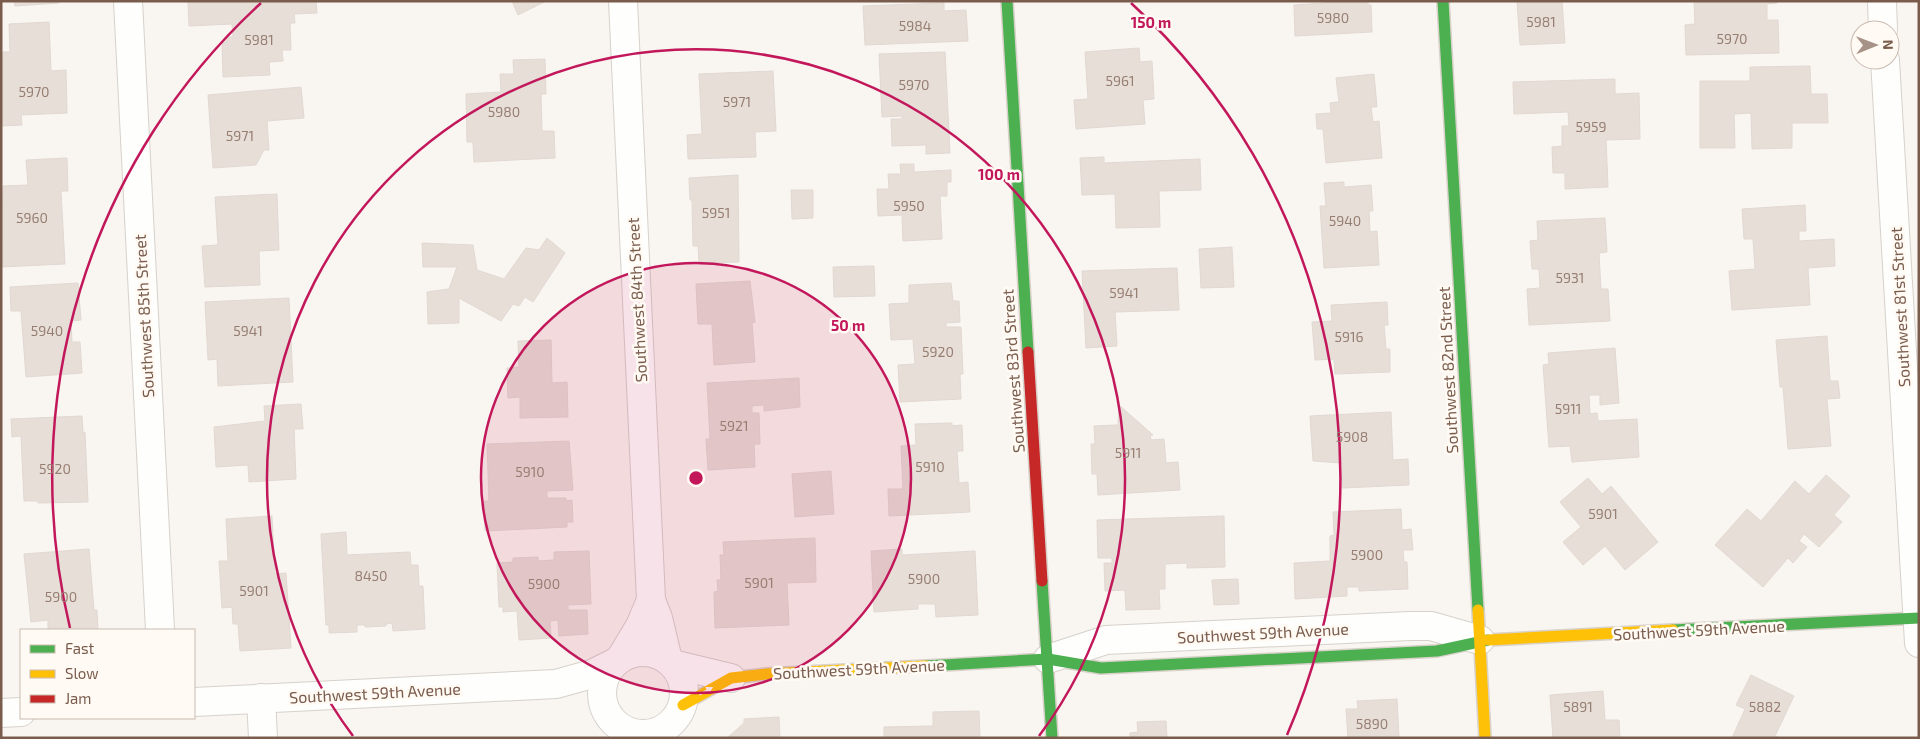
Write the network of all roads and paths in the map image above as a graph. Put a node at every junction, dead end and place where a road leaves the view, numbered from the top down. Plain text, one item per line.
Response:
1 (128, 1) edge
2 (623, 1) edge
3 (1007, 1) edge
4 (1443, 1) edge
5 (1882, 1) edge
6 (1883, 20) edge
7 (1886, 70) edge
8 (651, 600) junction
9 (1918, 627) edge
10 (160, 629) edge
11 (1480, 640) junction
12 (1048, 659) junction
13 (618, 660) junction
14 (671, 662) junction
15 (731, 678) junction
16 (556, 684) junction
17 (261, 698) junction
18 (195, 702) edge
19 (20, 712) edge
20 (1, 713) edge
21 (675, 721) edge
22 (623, 730) edge
23 (263, 738) edge
24 (1052, 738) edge
25 (1485, 738) edge

1 - 10 street, Southwest 85th Street
2 - 8 street, Southwest 84th Street
3 - 12 street, Southwest 83rd Street
4 - 11 street, Southwest 82nd Street
5 - 6 street
7 - 9 street, Southwest 81st Street
8 - 13 street, Southwest 84th Street
8 - 14 street, Southwest 84th Street
9 - 11 street, Southwest 59th Avenue
11 - 12 street, Southwest 59th Avenue
11 - 25 street, Southwest 82nd Street
12 - 15 street, Southwest 59th Avenue
12 - 24 street, Southwest 83rd Street
13 - 14 street
13 - 16 street, Southwest 59th Avenue
13 - 22 street
14 - 15 street, Southwest 59th Avenue
14 - 21 street
21 -> 15 street, Southwest 59th Avenue
16 - 17 street, Southwest 59th Avenue
16 - 22 street
17 - 18 street, Southwest 59th Avenue
17 - 23 street
19 - 20 street
21 - 22 street

